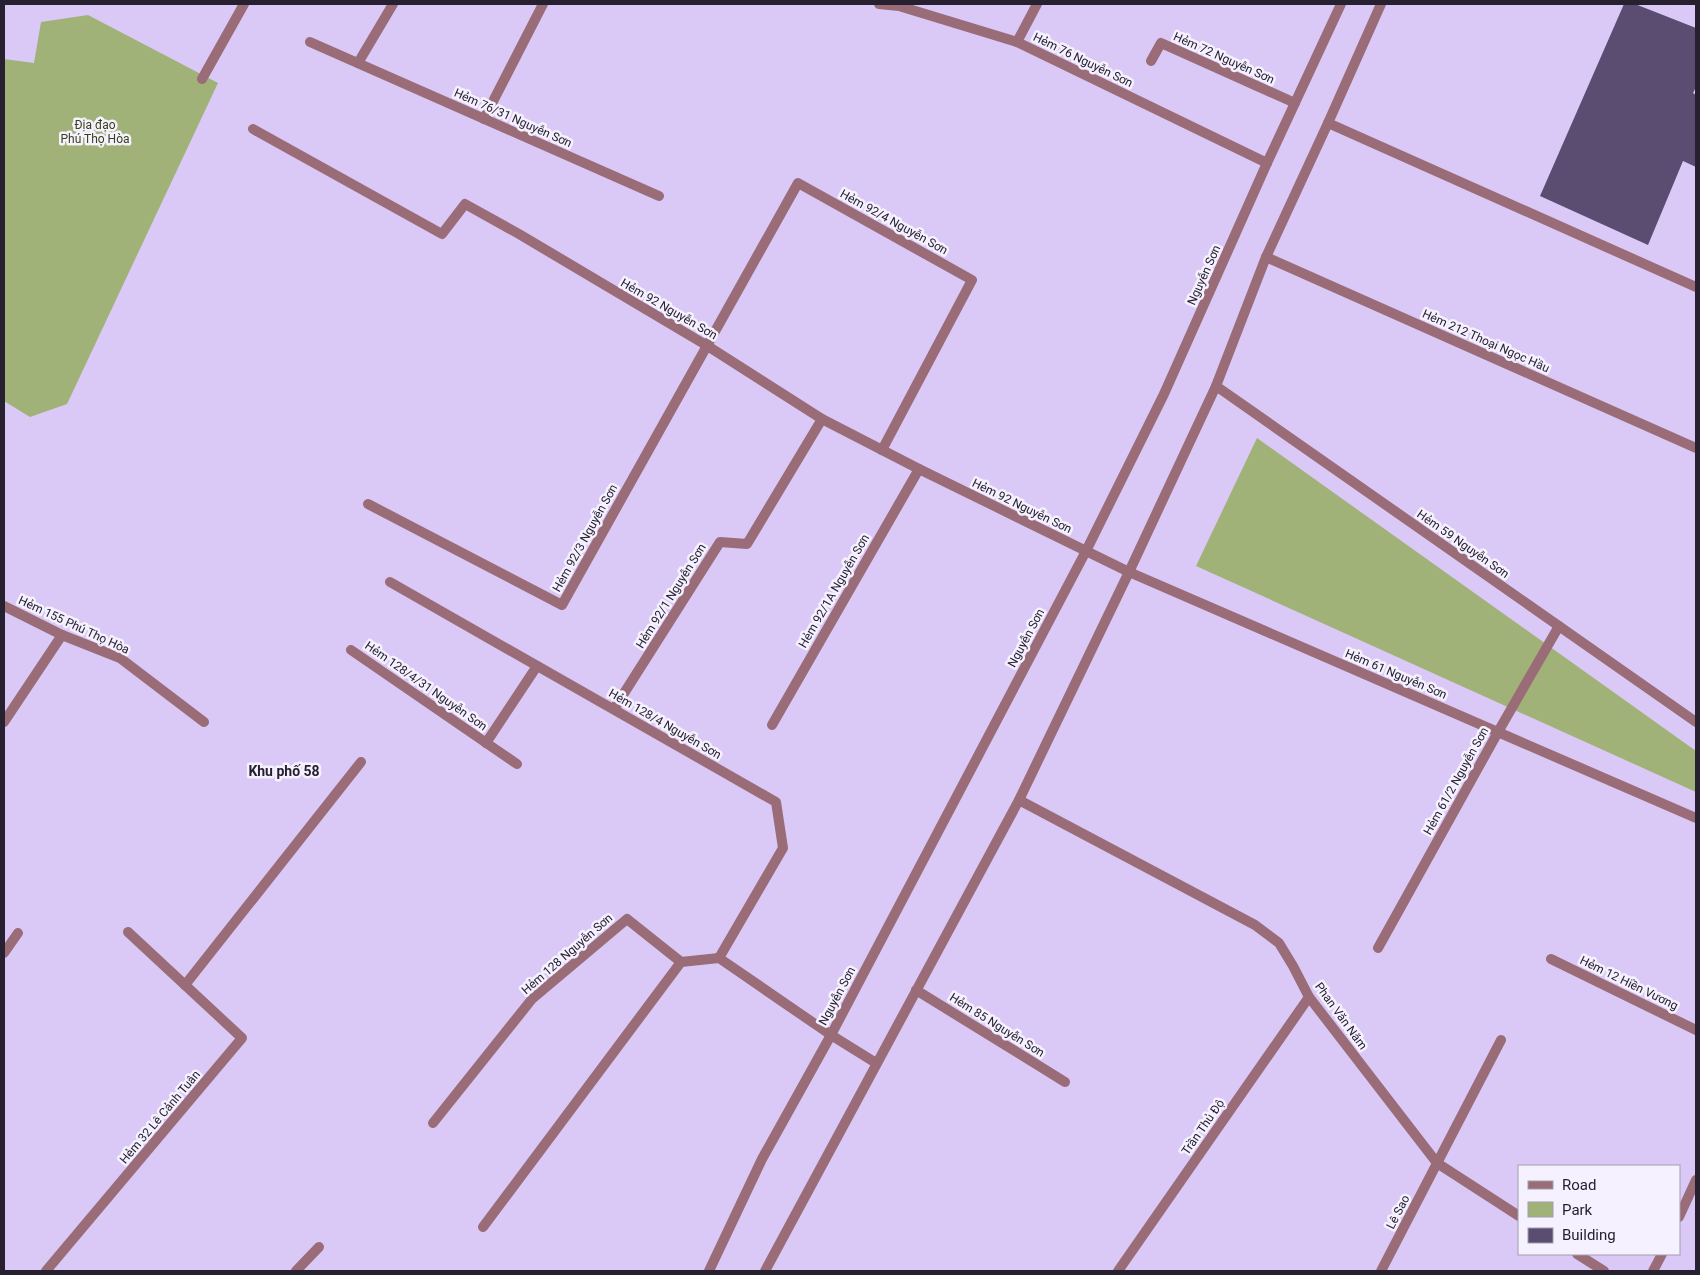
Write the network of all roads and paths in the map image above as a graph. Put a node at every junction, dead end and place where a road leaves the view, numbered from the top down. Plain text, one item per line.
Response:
1 (244, 4) edge
2 (394, 4) edge
3 (543, 4) edge
4 (879, 4) edge
5 (1037, 4) edge
6 (1342, 4) edge
7 (1381, 4) edge
8 (310, 42) dead end
9 (1017, 42) junction
10 (1151, 61) dead end
11 (358, 63) junction
12 (202, 79) dead end
13 (1295, 104) junction
14 (484, 119) junction
15 (1328, 123) junction
16 (253, 128) dead end
17 (1267, 163) junction
18 (659, 196) dead end
19 (1266, 257) junction
20 (1696, 287) edge
21 (706, 345) junction
22 (1216, 386) junction
23 (822, 419) junction
24 (1696, 448) edge
25 (882, 450) junction
26 (919, 469) junction
27 (368, 504) dead end
28 (1086, 551) junction
29 (1130, 572) junction
30 (390, 582) dead end
31 (4, 606) edge
32 (1559, 626) junction
33 (62, 635) junction
34 (352, 650) dead end
35 (537, 666) junction
36 (614, 709) junction
37 (4, 722) edge
38 (204, 722) dead end
39 (1696, 722) edge
40 (772, 726) dead end
41 (1498, 732) junction
42 (486, 744) junction
43 (361, 762) dead end
44 (517, 764) dead end
45 (1019, 800) junction
46 (1696, 818) edge
47 (18, 932) dead end
48 (128, 932) dead end
49 (1378, 948) dead end
50 (4, 953) edge
51 (719, 958) junction
52 (1551, 959) dead end
53 (681, 962) junction
54 (185, 985) junction
55 (916, 990) junction
56 (1309, 997) junction
57 (1696, 1030) edge
58 (831, 1035) junction
59 (1501, 1040) dead end
60 (876, 1063) junction
61 (1065, 1082) dead end
62 (433, 1123) dead end
63 (1437, 1163) junction
64 (1696, 1180) edge
65 (1518, 1215) edge
66 (1680, 1215) edge
67 (482, 1227) dead end
68 (318, 1247) dead end
69 (1579, 1255) edge
70 (1662, 1255) edge
71 (46, 1271) edge
72 (296, 1271) edge
73 (709, 1271) edge
74 (765, 1271) edge
75 (1118, 1271) edge
76 (1381, 1271) edge
77 (1604, 1271) edge
78 (1654, 1271) edge

1 - 12 street
2 - 11 street
3 - 14 street
4 - 9 street, Hẻm 76 Nguyễn Sơn
5 - 9 street
6 - 13 street, Nguyễn Sơn
7 - 15 street
8 - 11 street, Hẻm 76/31 Nguyễn Sơn
9 - 17 street, Hẻm 76 Nguyễn Sơn
10 - 13 street, Hẻm 72 Nguyễn Sơn
11 - 14 street, Hẻm 76/31 Nguyễn Sơn
13 - 17 street, Nguyễn Sơn
14 - 18 street, Hẻm 76/31 Nguyễn Sơn
15 - 19 street
15 - 20 street
16 - 21 street, Hẻm 92 Nguyễn Sơn
17 - 28 street, Nguyễn Sơn
19 - 22 street
19 - 24 street, Hẻm 212 Thoại Ngọc Hầu
21 - 23 street, Hẻm 92 Nguyễn Sơn
21 - 25 street, Hẻm 92/4 Nguyễn Sơn
21 - 27 street, Hẻm 92/3 Nguyễn Sơn
22 - 29 street
22 - 32 street, Hẻm 59 Nguyễn Sơn
23 - 25 street, Hẻm 92 Nguyễn Sơn
23 - 36 street, Hẻm 92/1 Nguyễn Sơn
25 - 26 street, Hẻm 92 Nguyễn Sơn
26 - 28 street, Hẻm 92 Nguyễn Sơn
26 - 40 street, Hẻm 92/1A Nguyễn Sơn
28 - 29 street, Hẻm 61 Nguyễn Sơn
28 - 58 street, Nguyễn Sơn
29 - 41 street, Hẻm 61 Nguyễn Sơn
29 - 45 street
30 - 35 street, Hẻm 128/4 Nguyễn Sơn
31 - 33 street, Hẻm 155 Phú Thọ Hòa
32 - 39 street, Hẻm 59 Nguyễn Sơn
32 - 41 street, Hẻm 61/2 Nguyễn Sơn
33 - 37 street
33 - 38 street, Hẻm 155 Phú Thọ Hòa
34 - 42 street, Hẻm 128/4/31 Nguyễn Sơn
35 - 36 street, Hẻm 128/4 Nguyễn Sơn
35 - 42 street, Hẻm 128/4/31 Nguyễn Sơn
36 - 51 street, Hẻm 128/4 Nguyễn Sơn
41 - 46 street, Hẻm 61 Nguyễn Sơn
41 - 49 street, Hẻm 61/2 Nguyễn Sơn
42 - 44 street, Hẻm 128/4/31 Nguyễn Sơn
43 - 54 street
45 - 55 street
45 - 56 street, Phan Văn Năm
47 - 50 street
48 - 54 street, Hẻm 32 Lê Cảnh Tuân
51 - 53 street
51 - 58 street
52 - 57 street, Hẻm 12 Hiền Vương
53 - 62 street, Hẻm 128 Nguyễn Sơn
53 - 67 street
54 - 71 street, Hẻm 32 Lê Cảnh Tuân
55 - 60 street
55 - 61 street, Hẻm 85 Nguyễn Sơn
56 - 63 street, Phan Văn Năm
56 - 75 street, Trần Thủ Độ
58 - 60 street
58 - 73 street, Nguyễn Sơn
59 - 63 street, Lê Sao
60 - 74 street
63 - 65 street, Phan Văn Năm
63 - 76 street, Lê Sao
64 - 66 street
68 - 72 street
69 - 77 street
70 - 78 street

